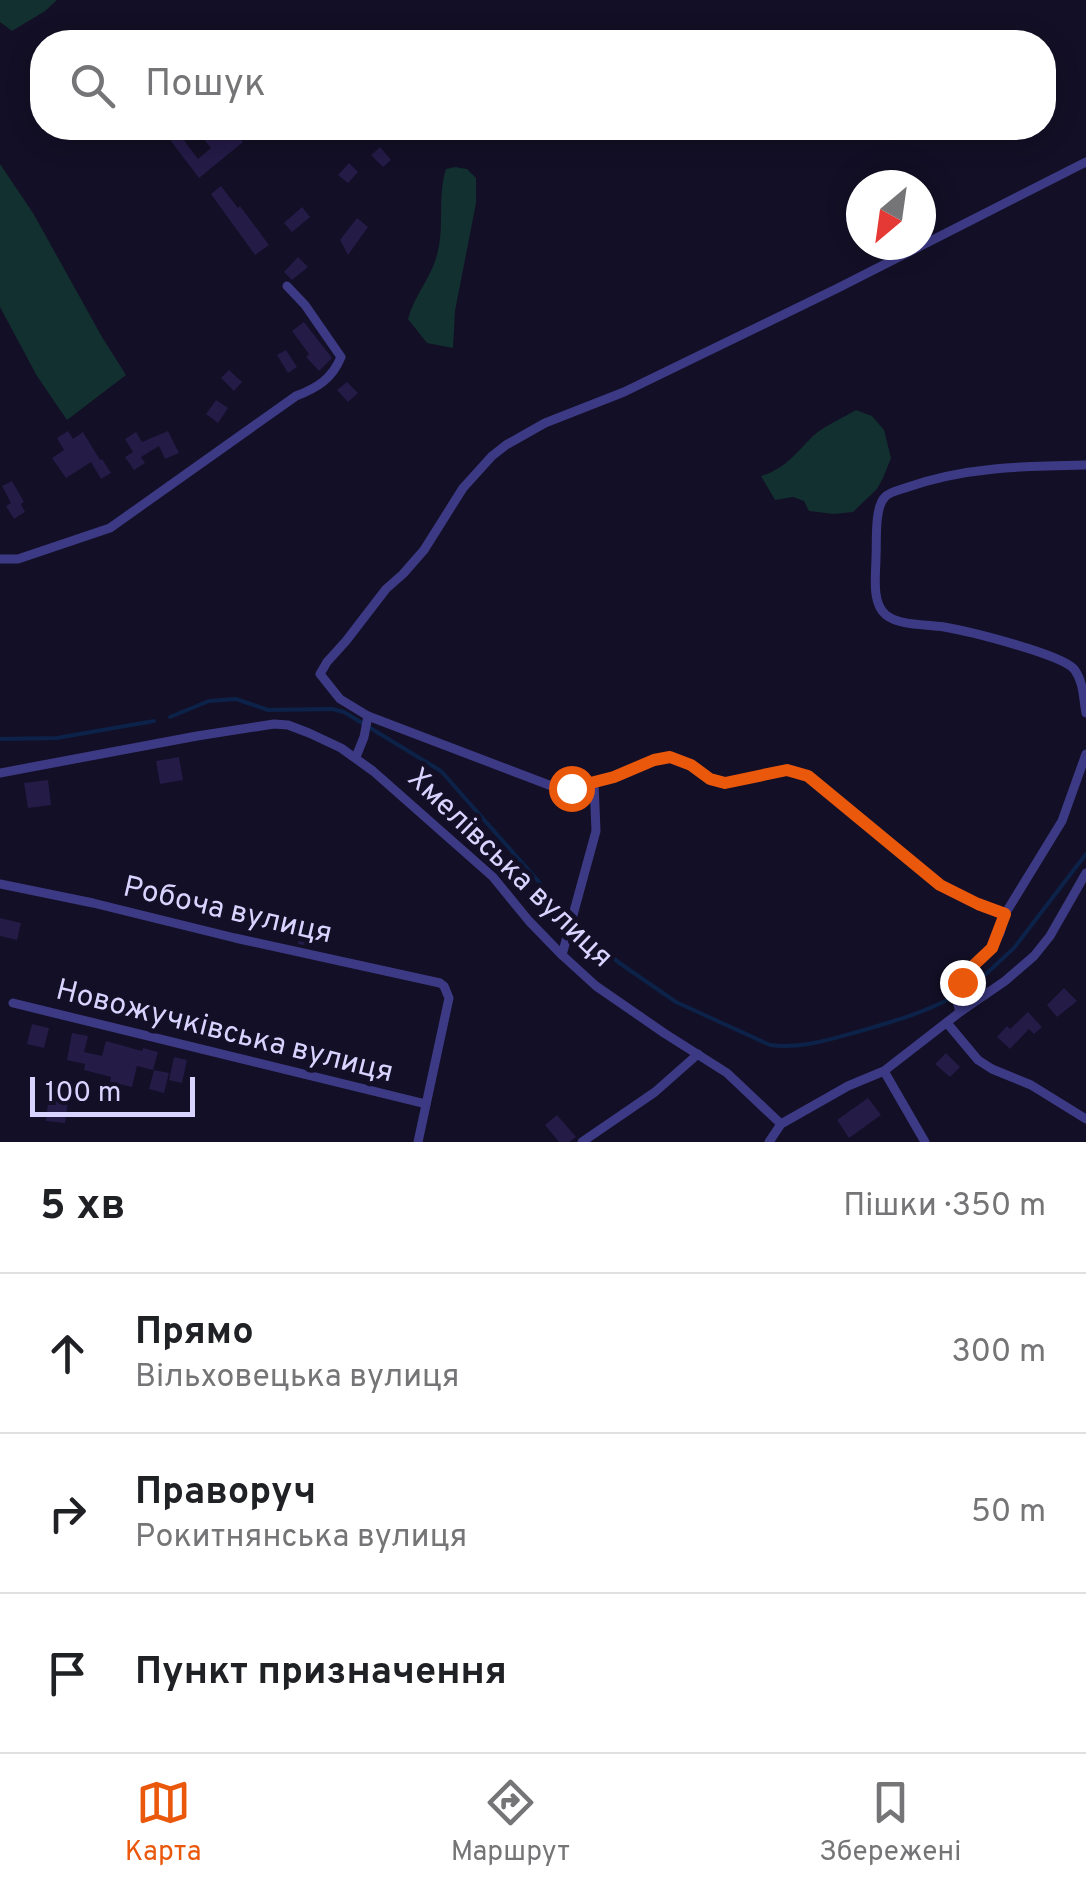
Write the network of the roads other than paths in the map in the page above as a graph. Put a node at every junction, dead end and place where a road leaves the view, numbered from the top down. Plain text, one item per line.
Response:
1 (1086, 162) edge
2 (287, 286) dead end
3 (1086, 465) edge
4 (0, 559) edge
5 (1086, 713) edge
6 (368, 719) junction
7 (1086, 754) edge
8 (356, 757) junction
9 (0, 773) edge
10 (594, 783) junction
11 (1086, 873) edge
12 (0, 884) edge
13 (1005, 914) junction
14 (562, 955) junction
15 (13, 1003) dead end
16 (959, 1006) junction
17 (947, 1022) junction
18 (698, 1054) junction
19 (884, 1072) junction
20 (426, 1104) junction
21 (1086, 1119) edge
22 (782, 1124) junction
23 (418, 1142) edge
24 (582, 1142) edge
25 (769, 1142) edge
26 (925, 1142) edge

1 - 6 street
2 - 4 street
3 - 5 street
6 - 8 street
6 - 10 street
7 - 13 street
8 - 9 street, Хмелівська вулиця
8 - 14 street, Хмелівська вулиця
10 - 13 street
10 - 14 street
11 - 16 street
12 - 20 street, Робоча вулиця
13 - 16 street
14 - 18 street, Хмелівська вулиця
15 - 20 street, Новожучківська вулиця
16 - 17 street
17 - 19 street
17 - 21 street
18 - 22 street, Хмелівська вулиця
18 - 24 street
19 - 22 street
19 - 26 street
20 - 23 street
22 - 25 street

